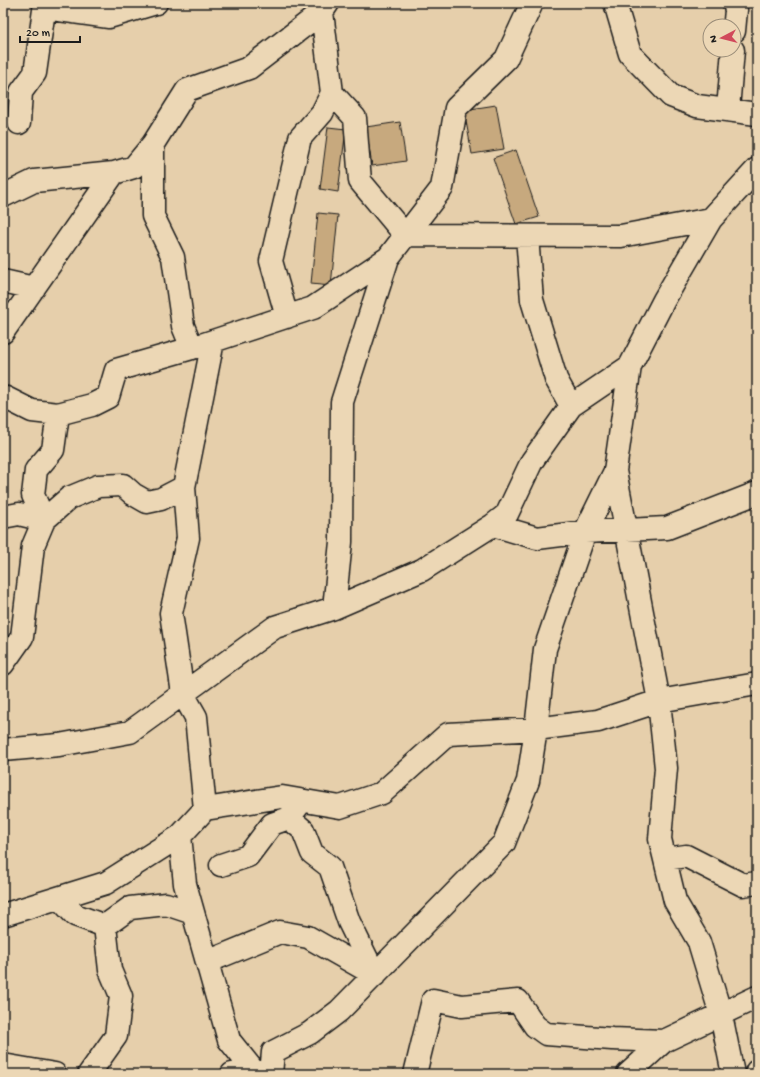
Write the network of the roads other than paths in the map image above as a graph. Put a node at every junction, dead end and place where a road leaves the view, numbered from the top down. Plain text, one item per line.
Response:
1 (156, 3) edge
2 (532, 3) edge
3 (615, 3) edge
4 (734, 3) edge
5 (45, 6) edge
6 (325, 7) edge
7 (735, 18) edge
8 (731, 58) edge
9 (332, 93) junction
10 (728, 109) junction
11 (757, 114) edge
12 (19, 123) dead end
13 (153, 144) junction
14 (757, 169) edge
15 (114, 173) junction
16 (3, 196) edge
17 (712, 219) junction
18 (405, 235) junction
19 (527, 236) junction
20 (388, 258) junction
21 (3, 281) edge
22 (34, 288) junction
23 (287, 317) junction
24 (3, 332) edge
25 (213, 341) junction
26 (192, 348) junction
27 (630, 366) junction
28 (3, 400) edge
29 (571, 406) junction
30 (58, 414) junction
31 (615, 471) junction
32 (184, 487) junction
33 (757, 493) edge
34 (3, 517) edge
35 (44, 520) junction
36 (493, 525) junction
37 (625, 530) junction
38 (584, 532) junction
39 (334, 608) junction
40 (3, 664) edge
41 (757, 684) edge
42 (183, 694) junction
43 (659, 701) junction
44 (536, 729) junction
45 (3, 750) edge
46 (302, 801) junction
47 (205, 809) junction
48 (289, 818) junction
49 (180, 836) junction
50 (665, 859) junction
51 (221, 866) dead end
52 (757, 883) edge
53 (59, 898) junction
54 (193, 913) junction
55 (3, 915) edge
56 (105, 926) junction
57 (207, 962) junction
58 (375, 975) junction
59 (757, 997) edge
60 (721, 1015) junction
61 (664, 1040) junction
62 (3, 1065) edge
63 (757, 1071) edge
64 (265, 1073) edge
65 (55, 1074) edge
66 (89, 1074) edge
67 (232, 1074) edge
68 (415, 1074) edge
69 (628, 1074) edge
70 (733, 1074) edge
71 (756, 1074) edge

1 - 5 street
2 - 18 street
3 - 10 street
4 - 7 street
5 - 12 street
6 - 9 street
6 - 13 street
8 - 10 street
9 - 18 street
9 - 23 street
10 - 11 street
13 - 15 street
13 - 26 street
14 - 17 street
15 - 16 street
15 - 22 street
17 - 19 street
17 - 27 street
18 - 19 street
18 - 20 street
19 - 29 street
20 - 23 street
20 - 39 street
21 - 22 street
22 - 24 street
23 - 25 street
25 - 26 street
25 - 32 street
26 - 30 street
27 - 29 street
27 - 31 street
28 - 30 street
29 - 36 street
30 - 35 street
31 - 37 street
31 - 38 street
32 - 35 street
32 - 42 street
33 - 37 street
34 - 35 street
35 - 40 street
36 - 38 street
36 - 39 street
37 - 38 street
37 - 43 street
38 - 44 street
39 - 42 street
41 - 43 street
42 - 45 street
42 - 47 street
43 - 44 street
43 - 50 street
44 - 46 street
44 - 58 street
46 - 47 street
46 - 48 street
47 - 49 street
48 - 51 street
48 - 58 street
49 - 53 street
49 - 54 street
50 - 52 street
50 - 60 street
53 - 55 street
53 - 56 street
54 - 56 street
54 - 57 street
56 - 66 street
57 - 58 street
57 - 64 street
58 - 64 street
59 - 60 street
60 - 61 street
60 - 70 street
61 - 68 street
61 - 69 street
62 - 65 street
63 - 71 street
64 - 67 street

